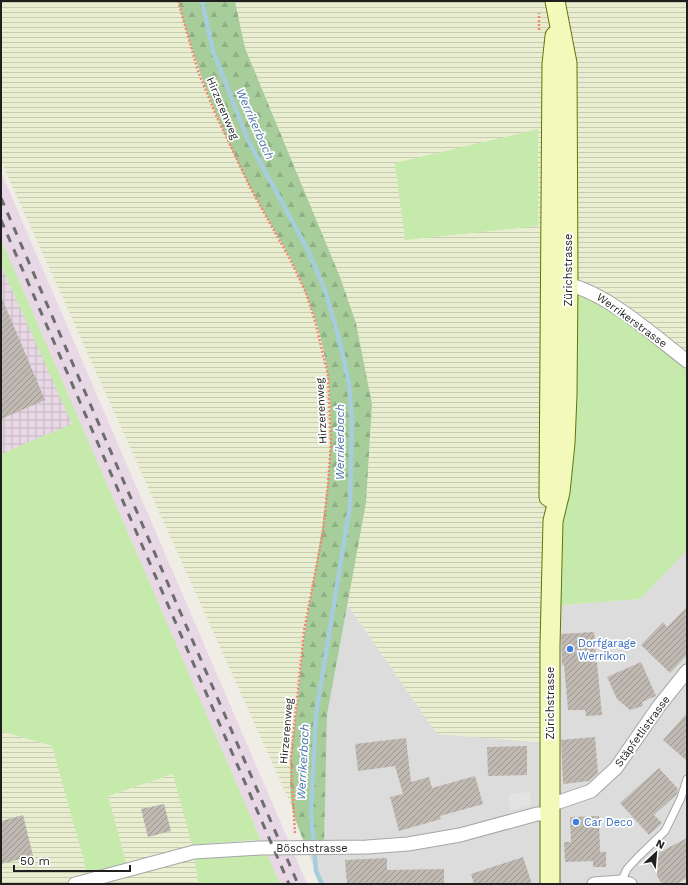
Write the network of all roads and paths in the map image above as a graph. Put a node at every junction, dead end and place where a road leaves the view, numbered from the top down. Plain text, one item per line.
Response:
1 (178, 1) edge
2 (556, 10) edge
3 (559, 283) junction
4 (687, 360) edge
5 (687, 671) edge
6 (687, 779) edge
7 (550, 808) junction
8 (302, 848) junction
9 (625, 883) edge
10 (75, 884) edge
11 (550, 884) edge
12 (594, 884) edge

1 - 8 path, Hirzerenweg
2 - 3 main road, Zürichstrasse
3 - 4 street, Werrikerstrasse
3 - 7 main road, Zürichstrasse
5 - 7 street, Stäpfetlistrasse
6 - 9 lane
7 - 8 street, Böschstrasse
7 - 11 main road, Zürichstrasse
8 - 10 street, Böschstrasse
9 - 12 street

